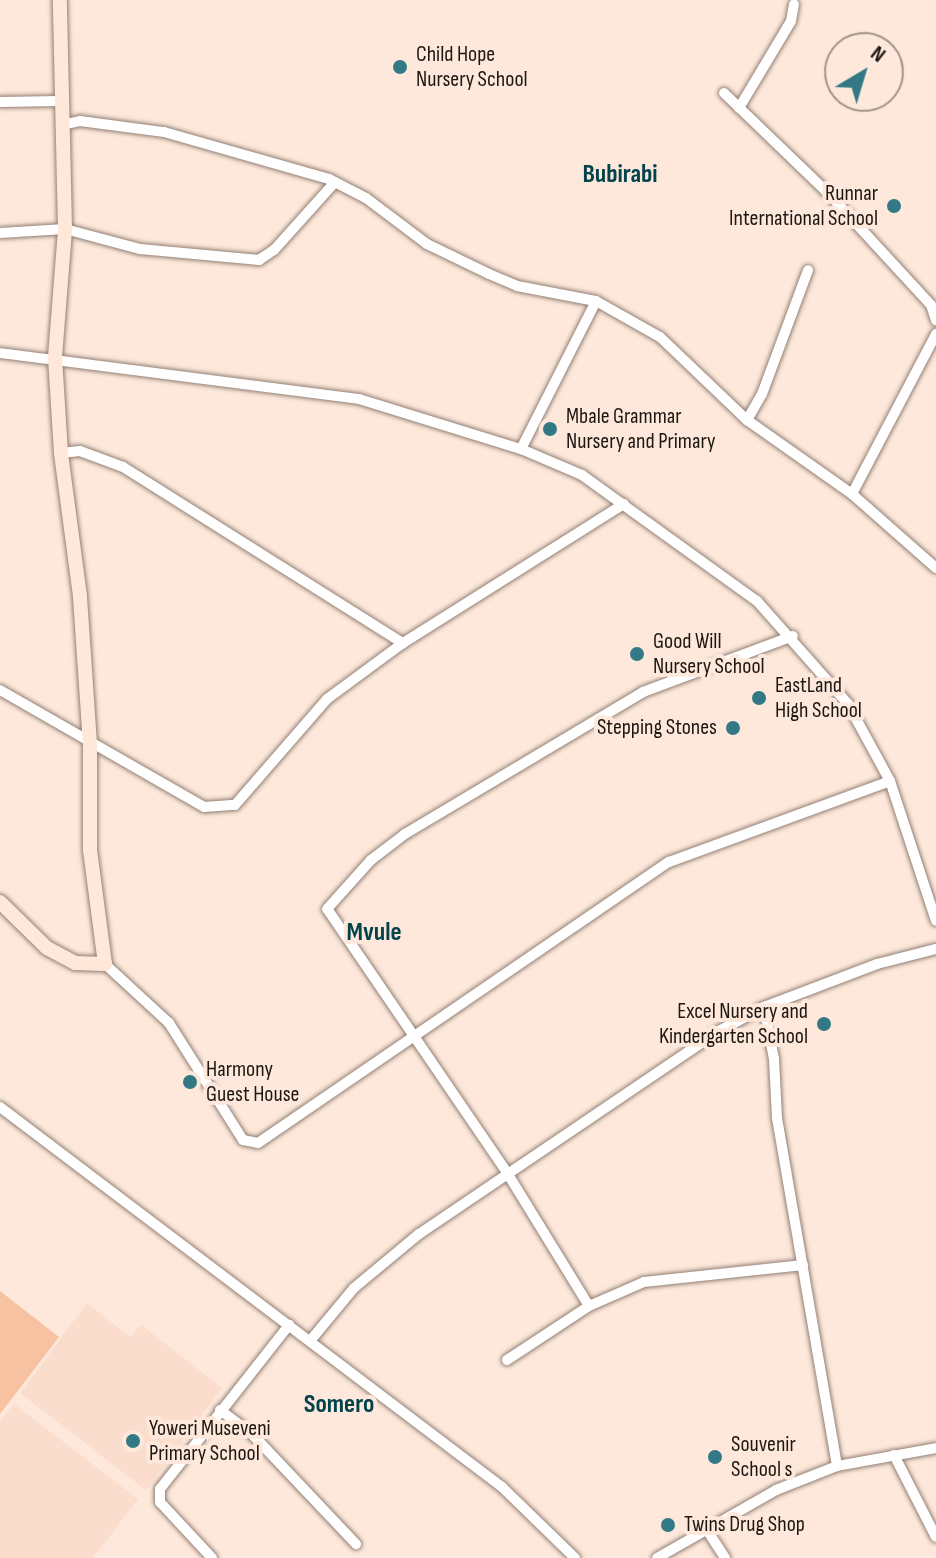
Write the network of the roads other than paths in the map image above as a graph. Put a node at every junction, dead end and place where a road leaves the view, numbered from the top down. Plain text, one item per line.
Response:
1 (60, 0) edge
2 (794, 4) dead end
3 (724, 93) dead end
4 (59, 101) junction
5 (0, 102) edge
6 (739, 108) junction
7 (61, 125) junction
8 (335, 182) junction
9 (65, 229) junction
10 (0, 233) edge
11 (808, 270) dead end
12 (596, 301) junction
13 (934, 308) edge
14 (936, 320) edge
15 (936, 334) edge
16 (0, 353) edge
17 (55, 357) junction
18 (747, 420) junction
19 (521, 449) junction
20 (61, 453) junction
21 (852, 494) junction
22 (624, 504) junction
23 (936, 568) edge
24 (793, 636) junction
25 (403, 643) junction
26 (0, 690) edge
27 (90, 744) junction
28 (890, 781) junction
29 (0, 902) edge
30 (936, 921) edge
31 (936, 949) edge
32 (105, 964) junction
33 (764, 1007) junction
34 (416, 1039) junction
35 (0, 1107) edge
36 (506, 1171) junction
37 (803, 1265) junction
38 (589, 1306) junction
39 (289, 1325) junction
40 (310, 1341) junction
41 (507, 1360) dead end
42 (220, 1410) junction
43 (936, 1448) edge
44 (894, 1455) junction
45 (837, 1466) junction
46 (705, 1527) junction
47 (936, 1537) edge
48 (356, 1544) dead end
49 (212, 1558) edge
50 (575, 1558) edge
51 (657, 1558) edge
52 (725, 1558) edge

1 - 4 street
2 - 6 street
3 - 6 street
4 - 5 street
4 - 7 street
6 - 13 street
7 - 8 street
7 - 9 street
8 - 9 street
8 - 12 street
9 - 10 street
9 - 17 street
11 - 18 street
12 - 18 street
12 - 19 street
13 - 14 street
15 - 21 street
16 - 17 street
17 - 19 street
17 - 20 street
18 - 21 street
19 - 22 street
20 - 25 street
20 - 27 street
21 - 23 street
22 - 24 street
22 - 25 street
24 - 28 street
24 - 34 street
25 - 27 street
26 - 27 street
27 - 32 street
28 - 30 street
28 - 34 street
29 - 32 street
31 - 33 street
32 - 34 street
33 - 36 street
33 - 37 street
34 - 36 street
35 - 39 street
36 - 38 street
36 - 40 street
37 - 38 street
37 - 45 street
38 - 41 street
39 - 40 street
39 - 42 street
40 - 50 street
42 - 48 street
42 - 49 street
43 - 44 street
44 - 45 street
44 - 47 street
45 - 46 street
46 - 51 street
46 - 52 street

